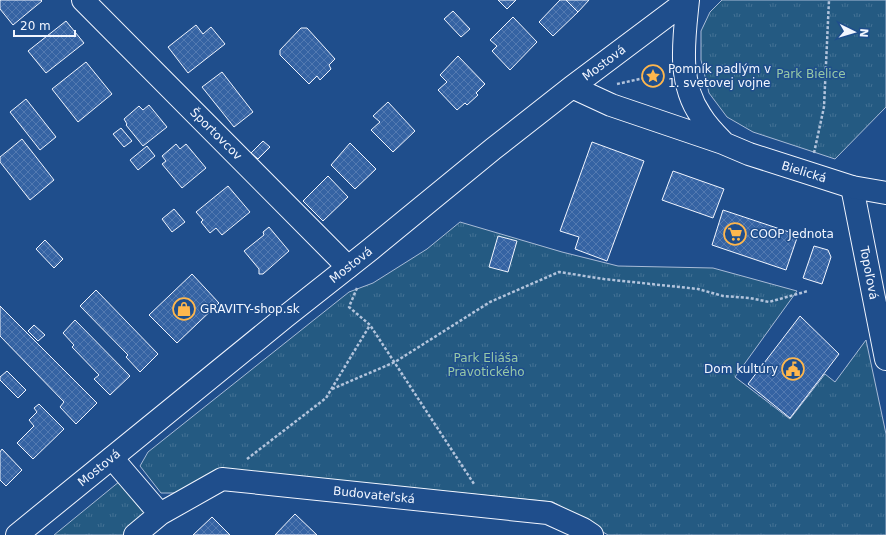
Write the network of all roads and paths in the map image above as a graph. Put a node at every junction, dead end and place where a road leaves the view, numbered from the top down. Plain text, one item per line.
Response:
1 (83, 0) edge
2 (688, 0) edge
3 (829, 0) edge
4 (572, 87) junction
5 (724, 143) junction
6 (813, 160) dead end
7 (852, 186) junction
8 (886, 193) edge
9 (348, 268) junction
10 (358, 288) dead end
11 (808, 291) dead end
12 (370, 325) junction
13 (886, 359) edge
14 (395, 362) junction
15 (332, 389) junction
16 (112, 458) junction
17 (222, 479) junction
18 (489, 507) junction
19 (160, 514) junction
20 (17, 535) edge
21 (135, 535) edge
22 (592, 535) edge

1 - 9 main road, Športovcov
2 - 4 main road, Mostová
2 - 5 main road, Bielická
3 - 6 path
4 - 5 main road, Bielická
4 - 9 main road, Mostová
5 - 7 main road, Bielická
7 - 8 main road, Bielická
7 - 13 main road, Topoľová
9 - 16 main road, Mostová
10 - 12 path
11 - 14 path
12 - 14 path
12 - 15 path
14 - 15 path
14 - 18 path
15 - 17 path
16 - 19 main road
16 - 20 main road, Mostová
17 - 18 main road, Budovateľská
17 - 19 main road
18 - 22 main road, Budovateľská
19 - 21 main road

